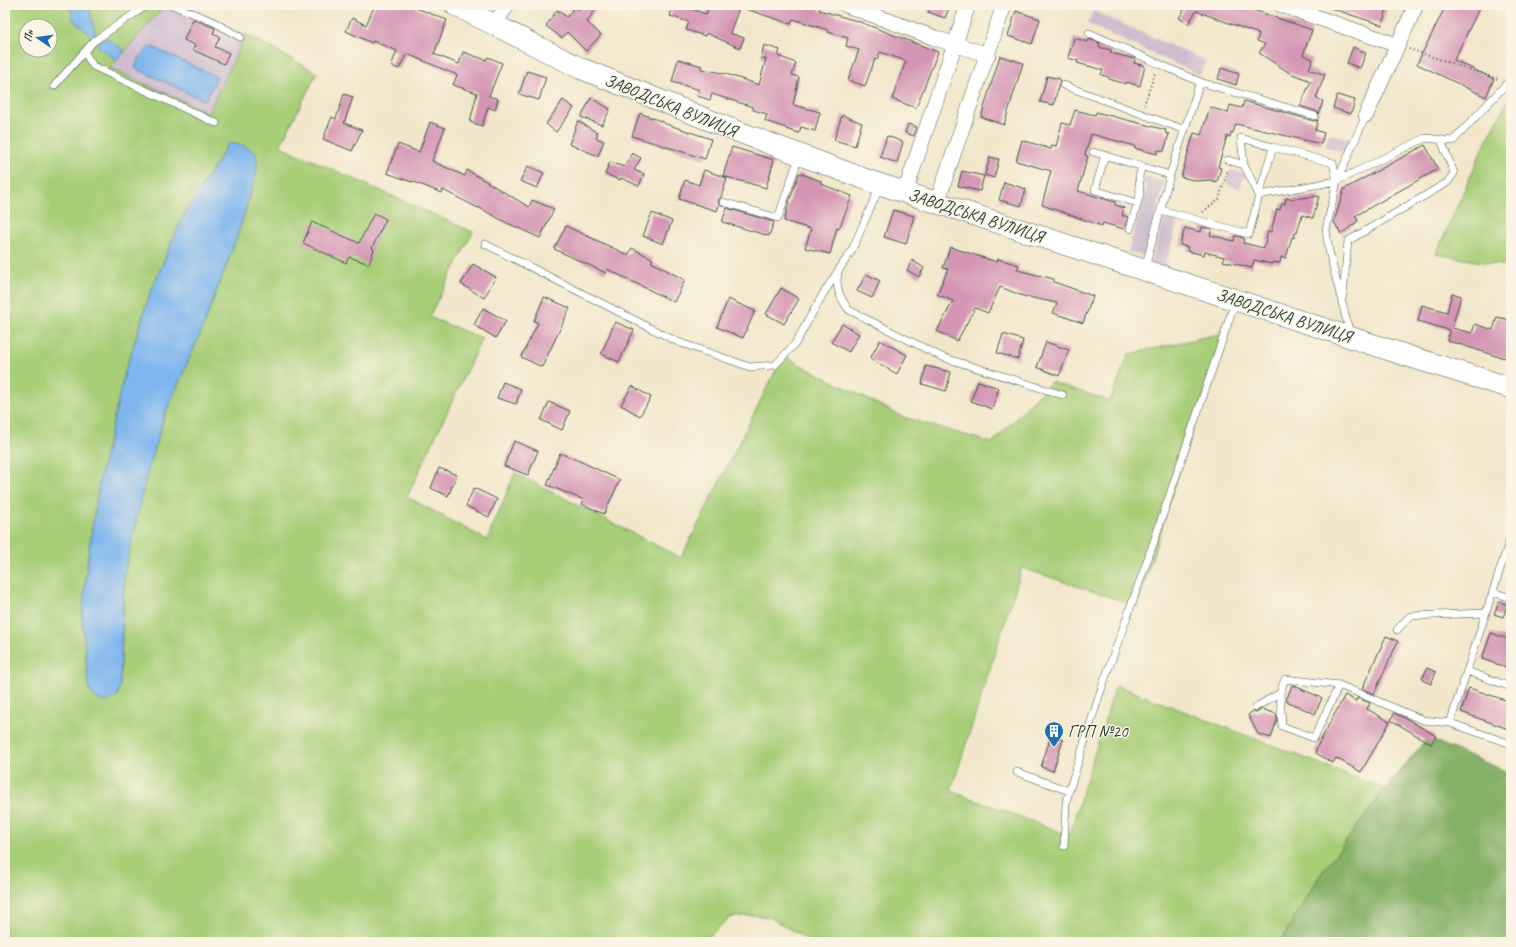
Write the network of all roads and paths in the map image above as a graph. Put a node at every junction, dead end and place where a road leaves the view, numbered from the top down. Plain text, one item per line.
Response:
1 (147, 5) edge
2 (172, 5) edge
3 (455, 5) edge
4 (507, 5) edge
5 (846, 5) edge
6 (968, 5) edge
7 (1004, 5) edge
8 (1281, 5) edge
9 (1416, 5) edge
10 (494, 25) junction
11 (1089, 33) dead end
12 (240, 36) dead end
13 (955, 44) junction
14 (1397, 46) junction
15 (84, 53) junction
16 (988, 55) junction
17 (1158, 63) junction
18 (1510, 81) edge
19 (1200, 82) junction
20 (1063, 85) dead end
21 (54, 86) dead end
22 (1141, 113) junction
23 (1366, 115) joint
24 (1315, 116) dead end
25 (216, 123) dead end
26 (1185, 130) junction
27 (1441, 140) junction
28 (1273, 147) junction
29 (1094, 152) dead end
30 (800, 155) junction
31 (1105, 155) junction
32 (1229, 161) joint
33 (1244, 165) junction
34 (1142, 167) junction
35 (1170, 175) junction
36 (1337, 181) junction
37 (881, 184) junction
38 (905, 192) junction
39 (1259, 195) junction
40 (723, 202) dead end
41 (937, 202) junction
42 (1137, 203) junction
43 (1161, 210) junction
44 (1195, 219) junction
45 (1130, 228) dead end
46 (486, 244) dead end
47 (841, 265) junction
48 (1145, 270) junction
49 (1236, 300) junction
50 (1342, 302) junction
51 (1351, 337) junction
52 (1511, 388) edge
53 (1063, 395) dead end
54 (1511, 536) edge
55 (1493, 592) junction
56 (1511, 598) edge
57 (1486, 612) junction
58 (1397, 630) dead end
59 (1467, 671) junction
60 (1339, 685) junction
61 (1511, 687) edge
62 (1280, 693) junction
63 (1256, 707) dead end
64 (1450, 723) junction
65 (1511, 744) edge
66 (1017, 772) dead end
67 (1069, 791) junction
68 (1064, 846) dead end

1 - 15 lane
2 - 12 lane
3 - 10 main road, ЗАВОДСЬКА ВУЛИЦЯ
4 - 10 street
5 - 13 street
6 - 13 street
7 - 16 street
8 - 14 street
9 - 14 street
10 - 30 main road, ЗАВОДСЬКА ВУЛИЦЯ
11 - 17 lane
13 - 16 street
13 - 38 street
14 - 18 path
14 - 23 street
15 - 21 lane
15 - 25 lane
16 - 41 street
17 - 19 lane
17 - 22 path
18 - 27 lane
19 - 24 lane
19 - 26 lane
20 - 22 lane
22 - 26 lane
23 - 36 lane
26 - 35 lane
27 - 36 lane
27 - 50 lane
28 - 33 lane
28 - 36 lane
28 - 39 lane
29 - 31 lane
30 - 37 main road, ЗАВОДСЬКА ВУЛИЦЯ
30 - 40 lane
31 - 34 lane
31 - 42 lane
32 - 33 lane
32 - 44 path
33 - 39 lane
34 - 35 lane
34 - 42 lane
35 - 43 lane
36 - 39 lane
36 - 50 lane
37 - 38 main road, ЗАВОДСЬКА ВУЛИЦЯ
37 - 47 lane
38 - 41 main road, ЗАВОДСЬКА ВУЛИЦЯ
39 - 44 lane
41 - 48 main road, ЗАВОДСЬКА ВУЛИЦЯ
42 - 45 lane
43 - 44 lane
43 - 48 lane
46 - 47 lane
47 - 53 lane
48 - 49 main road, ЗАВОДСЬКА ВУЛИЦЯ
49 - 51 main road, ЗАВОДСЬКА ВУЛИЦЯ
49 - 67 lane
50 - 51 lane
51 - 52 main road, ЗАВОДСЬКА ВУЛИЦЯ
54 - 55 lane
55 - 56 lane
55 - 57 lane
57 - 58 lane
57 - 59 lane
59 - 61 lane
59 - 64 lane
60 - 62 lane
60 - 62 lane
60 - 64 lane
62 - 63 lane
64 - 65 lane
66 - 67 lane
67 - 68 lane

